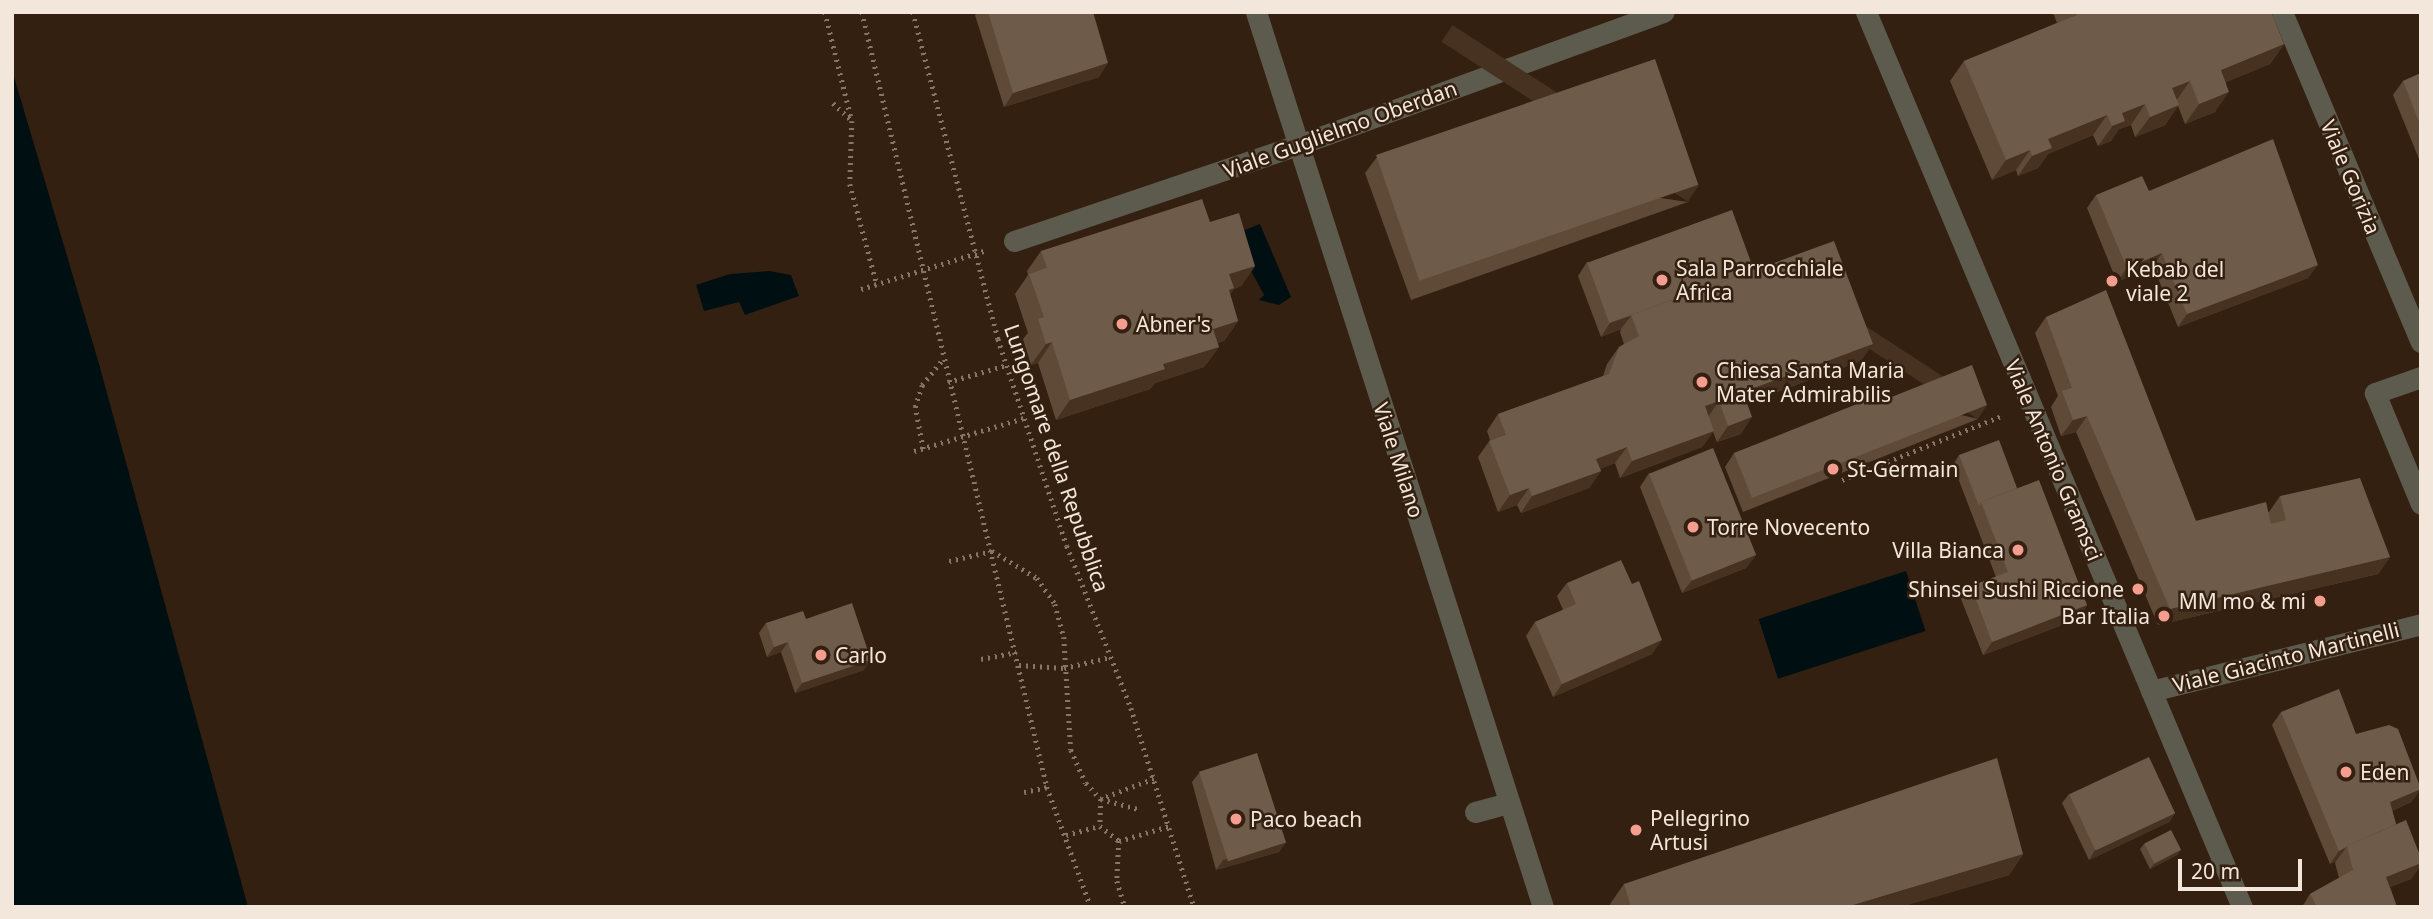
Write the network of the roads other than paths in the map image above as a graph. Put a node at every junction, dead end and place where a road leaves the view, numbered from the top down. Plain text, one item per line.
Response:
1 (1255, 12) edge
2 (1664, 12) edge
3 (1866, 12) edge
4 (2281, 12) edge
5 (1298, 145) junction
6 (1014, 241) dead end
7 (2421, 342) edge
8 (2421, 377) edge
9 (2421, 505) edge
10 (2421, 624) edge
11 (2151, 691) junction
12 (1509, 803) junction
13 (1475, 812) dead end
14 (1543, 907) edge
15 (2242, 907) edge

1 - 5 street, Viale Milano
2 - 5 street, Viale Guglielmo Oberdan
3 - 11 street, Viale Antonio Gramsci
4 - 7 street, Viale Gorizia
5 - 6 street, Viale Guglielmo Oberdan
5 - 12 street, Viale Milano
8 - 9 street
10 - 11 street, Viale Giacinto Martinelli
11 - 15 street, Viale Antonio Gramsci
12 - 13 street
12 - 14 street, Viale Milano

